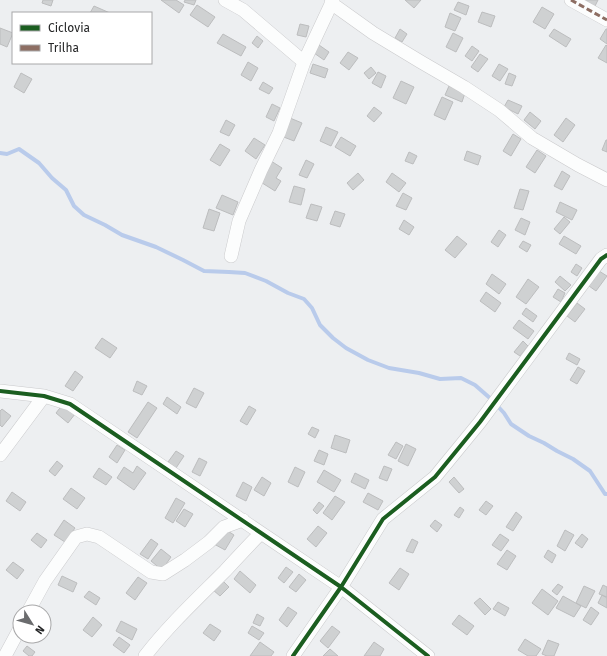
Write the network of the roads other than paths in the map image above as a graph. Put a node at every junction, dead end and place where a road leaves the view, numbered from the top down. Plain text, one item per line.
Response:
1 (225, 0) edge
2 (571, 0) edge
3 (332, 2) edge
4 (607, 20) edge
5 (304, 62) junction
6 (607, 180) edge
7 (607, 255) edge
8 (231, 256) dead end
9 (0, 391) edge
10 (44, 396) junction
11 (0, 455) edge
12 (243, 520) junction
13 (261, 533) junction
14 (341, 587) junction
15 (32, 604) edge
16 (12, 643) edge
17 (5, 656) edge
18 (145, 656) edge
19 (293, 656) edge
20 (428, 656) edge

1 - 5 street
2 - 4 street
3 - 5 street
3 - 6 street
5 - 8 street
7 - 14 street
9 - 10 street
10 - 11 street
10 - 12 street
12 - 13 street
12 - 15 street
13 - 14 street
13 - 18 street
14 - 19 street
14 - 20 street
16 - 17 street

